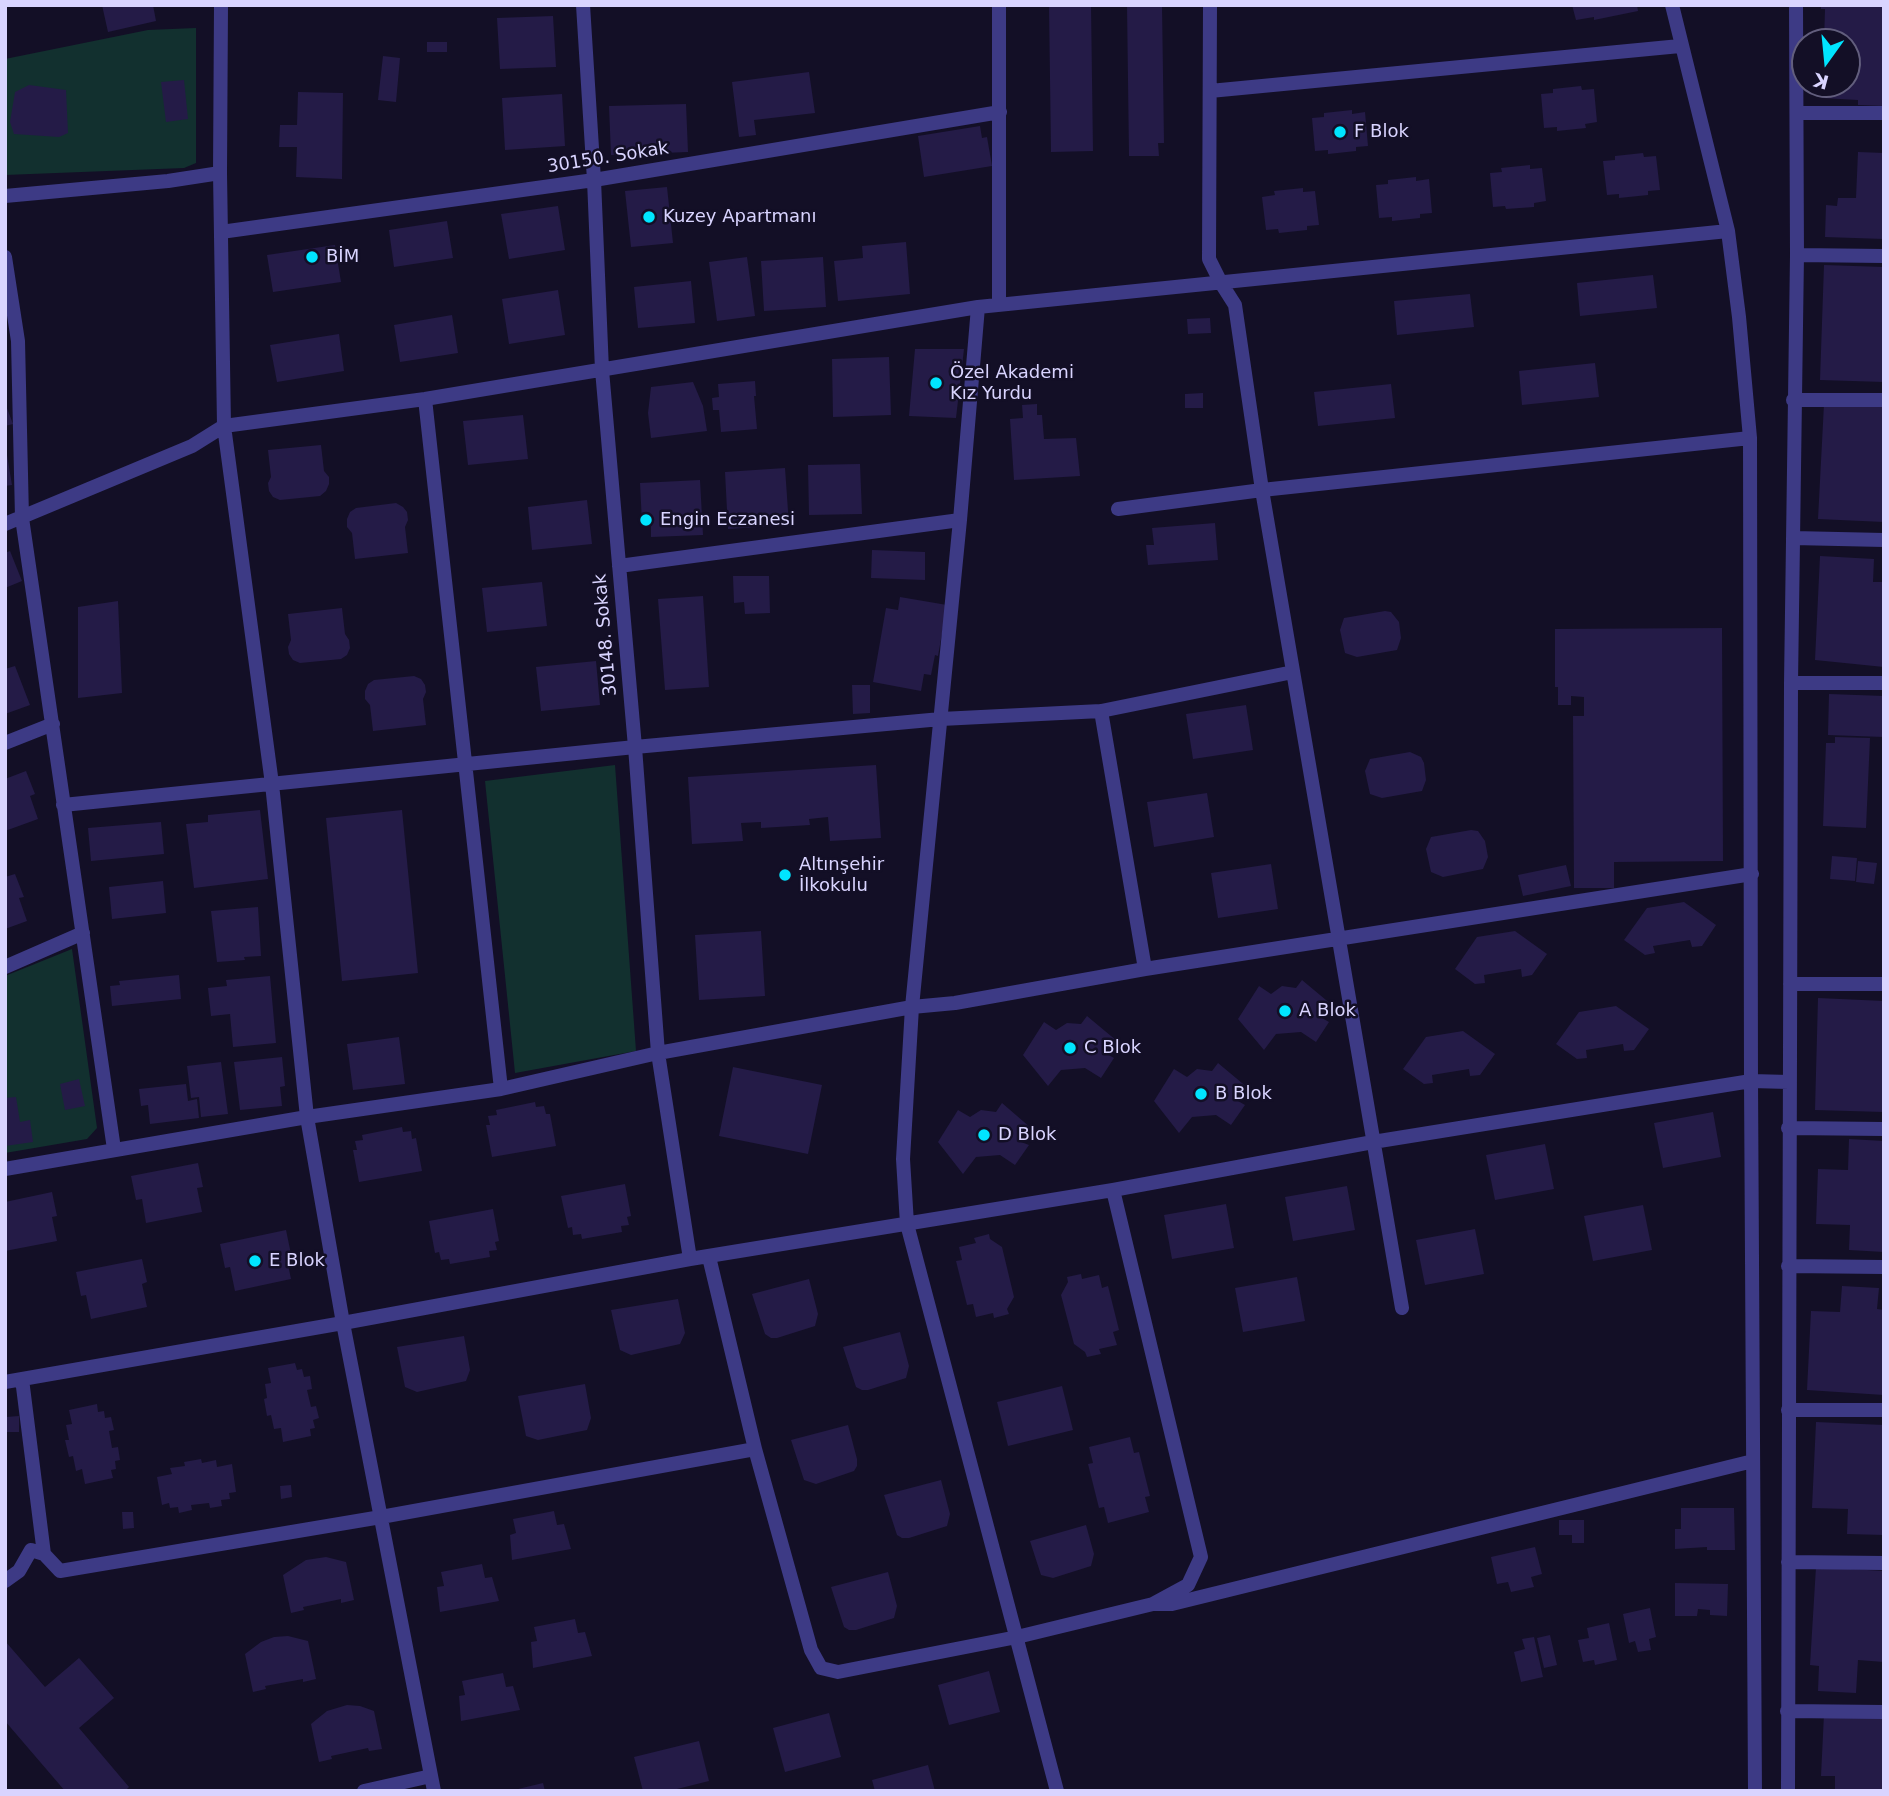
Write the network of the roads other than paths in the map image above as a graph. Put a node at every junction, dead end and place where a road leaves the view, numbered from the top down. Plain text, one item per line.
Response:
1 (221, 5) edge
2 (583, 5) edge
3 (999, 5) edge
4 (1210, 5) edge
5 (1672, 5) edge
6 (1796, 5) edge
7 (1680, 46) junction
8 (1210, 91) junction
9 (1000, 112) junction
10 (1797, 113) junction
11 (1884, 113) edge
12 (220, 173) junction
13 (594, 180) junction
14 (5, 196) edge
15 (1728, 231) junction
16 (221, 232) junction
17 (1797, 256) junction
18 (1884, 256) edge
19 (5, 257) edge
20 (1221, 284) junction
21 (999, 304) junction
22 (8, 306) edge
23 (978, 307) junction
24 (602, 370) junction
25 (425, 399) junction
26 (1793, 400) junction
27 (1884, 400) edge
28 (224, 426) junction
29 (1750, 438) junction
30 (1262, 490) junction
31 (1118, 509) dead end
32 (22, 518) junction
33 (960, 520) junction
34 (5, 524) edge
35 (1793, 538) junction
36 (1884, 540) edge
37 (619, 566) junction
38 (1293, 672) junction
39 (1791, 683) junction
40 (1884, 683) edge
41 (1101, 711) junction
42 (941, 719) junction
43 (53, 724) junction
44 (5, 743) edge
45 (635, 747) junction
46 (466, 763) junction
47 (272, 784) junction
48 (64, 805) junction
49 (1752, 874) junction
50 (83, 933) junction
51 (1339, 939) junction
52 (5, 967) edge
53 (1145, 969) junction
54 (1790, 984) junction
55 (1884, 984) edge
56 (912, 1007) junction
57 (658, 1054) junction
58 (1751, 1081) junction
59 (1789, 1082) junction
60 (501, 1089) junction
61 (307, 1117) junction
62 (1788, 1128) junction
63 (1884, 1129) edge
64 (1373, 1142) junction
65 (114, 1149) junction
66 (5, 1169) edge
67 (1113, 1190) junction
68 (907, 1224) junction
69 (709, 1257) junction
70 (690, 1259) junction
71 (1788, 1266) junction
72 (1884, 1267) edge
73 (1402, 1308) dead end
74 (343, 1323) junction
75 (22, 1379) junction
76 (5, 1382) edge
77 (1788, 1410) junction
78 (1884, 1410) edge
79 (755, 1449) junction
80 (1754, 1461) junction
81 (381, 1517) junction
82 (44, 1554) junction
83 (1788, 1562) junction
84 (1884, 1563) edge
85 (5, 1581) edge
86 (1153, 1604) junction
87 (1017, 1637) junction
88 (1787, 1711) junction
89 (1884, 1712) edge
90 (431, 1776) junction
91 (364, 1791) edge
92 (434, 1791) edge
93 (1056, 1791) edge
94 (1755, 1791) edge
95 (1788, 1791) edge

1 - 12 street
2 - 13 street, 30148. Sokak
3 - 9 street
4 - 8 street
5 - 7 street
6 - 10 street
7 - 8 street
7 - 15 street
8 - 20 street
9 - 13 street, 30150. Sokak
9 - 21 street
10 - 11 street
10 - 17 street
12 - 14 street
12 - 16 street
13 - 16 street, 30150. Sokak
13 - 24 street, 30148. Sokak
15 - 20 street
15 - 29 street
16 - 28 street
17 - 18 street
17 - 26 street
19 - 22 street
20 - 21 street
20 - 30 street
21 - 23 street
22 - 32 street
23 - 24 street
23 - 33 street
24 - 25 street
24 - 37 street, 30148. Sokak
25 - 28 street
25 - 46 street
26 - 27 street
26 - 35 street
28 - 32 street
28 - 47 street
29 - 30 street
29 - 49 street
30 - 31 street
30 - 38 street
32 - 34 street
32 - 43 street
33 - 37 street
33 - 42 street
35 - 36 street
35 - 39 street
37 - 45 street, 30148. Sokak
38 - 41 street
38 - 51 street
39 - 40 street
39 - 54 street
41 - 42 street
41 - 53 street
42 - 45 street
42 - 56 street
43 - 44 street
43 - 48 street
45 - 46 street
45 - 57 street, 30148. Sokak
46 - 47 street
46 - 60 street
47 - 48 street
47 - 61 street
48 - 50 street
49 - 51 street
49 - 58 street
50 - 52 street
50 - 65 street
51 - 53 street
51 - 64 street
53 - 56 street
54 - 55 street
54 - 59 street
56 - 57 street
56 - 68 street
57 - 60 street
57 - 70 street, 30148. Sokak
58 - 59 street
58 - 64 street
58 - 80 street
59 - 62 street
60 - 61 street
61 - 65 street
61 - 74 street
62 - 63 street
62 - 71 street
64 - 67 street
64 - 73 street
65 - 66 street
67 - 68 street
67 - 86 street
68 - 69 street
68 - 87 street
69 - 70 street
69 - 79 street
70 - 74 street
71 - 72 street
71 - 77 street
74 - 75 street
74 - 81 street
75 - 76 street
75 - 82 street
77 - 78 street
77 - 83 street
79 - 81 street
79 - 87 street
80 - 86 street
80 - 94 street
81 - 82 street
81 - 90 street
82 - 85 street
83 - 84 street
83 - 88 street
86 - 87 street
87 - 93 street
88 - 89 street
88 - 95 street
90 - 91 street
90 - 92 street

